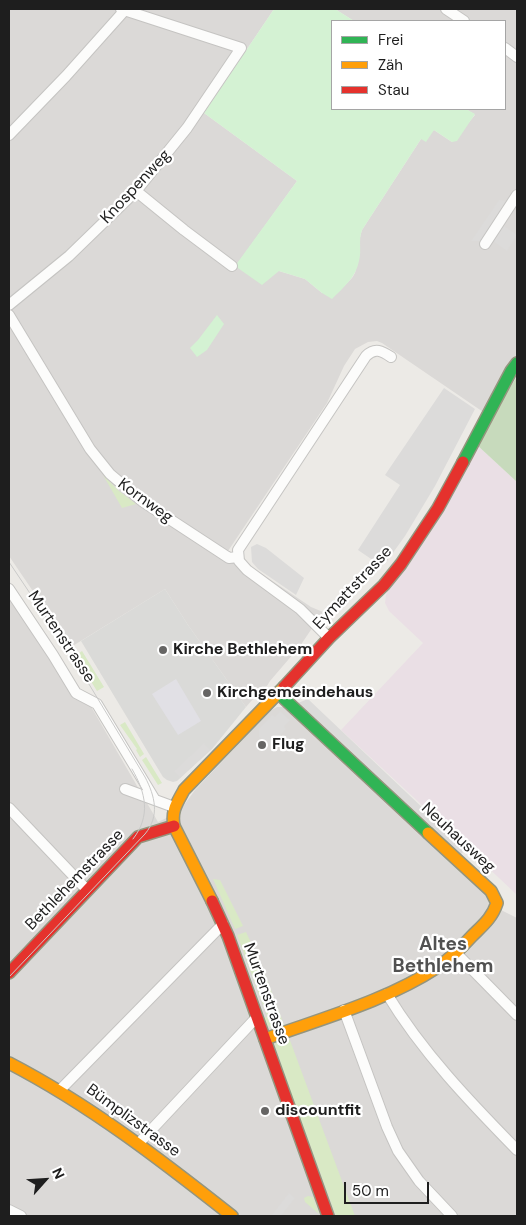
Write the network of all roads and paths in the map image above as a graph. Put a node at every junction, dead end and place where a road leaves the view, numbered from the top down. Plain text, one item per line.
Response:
1 (123, 9) edge
2 (446, 9) edge
3 (462, 20) edge
4 (506, 49) edge
5 (517, 57) edge
6 (9, 135) edge
7 (136, 191) junction
8 (517, 195) edge
9 (485, 244) dead end
10 (232, 266) dead end
11 (9, 306) edge
12 (9, 315) edge
13 (391, 357) dead end
14 (517, 363) edge
15 (238, 557) junction
16 (9, 589) edge
17 (329, 638) junction
18 (278, 693) junction
19 (125, 789) dead end
20 (155, 800) junction
21 (174, 807) junction
22 (9, 808) edge
23 (174, 826) junction
24 (87, 890) junction
25 (223, 924) junction
26 (456, 953) junction
27 (9, 972) edge
28 (387, 994) junction
29 (344, 1010) junction
30 (517, 1015) edge
31 (257, 1017) junction
32 (265, 1039) junction
33 (9, 1063) edge
34 (60, 1090) junction
35 (139, 1143) junction
36 (517, 1150) edge
37 (9, 1210) edge
38 (22, 1216) edge
39 (232, 1216) edge
40 (328, 1216) edge
41 (452, 1216) edge

1 - 6 street
1 - 7 street, Knospenweg
2 - 3 street
4 - 5 street
7 - 10 street
7 - 11 street, Knospenweg
8 - 9 street
12 - 15 street, Kornweg
13 - 15 street
14 - 17 street, Eymattstrasse
15 - 17 street
16 - 20 street, Murtenstrasse
17 - 18 street, Eymattstrasse
18 - 21 street, Eymattstrasse
18 - 26 street, Neuhausweg
19 - 20 street
20 - 21 street
21 - 23 street, Murtenstrasse
22 - 24 street
23 - 24 street, Bethlehemstrasse
23 - 25 street, Murtenstrasse
24 - 27 street, Bethlehemstrasse
25 - 31 street, Murtenstrasse
25 - 34 street
26 - 28 street, Neuhausweg
26 - 30 street
28 - 29 street, Neuhausweg
28 - 36 street
29 - 32 street, Neuhausweg
29 - 41 street
31 - 32 street, Murtenstrasse
31 - 35 street
32 - 40 street, Murtenstrasse
33 - 34 street, Bümplizstrasse
34 - 35 street, Bümplizstrasse
35 - 39 street, Bümplizstrasse
37 - 38 street

